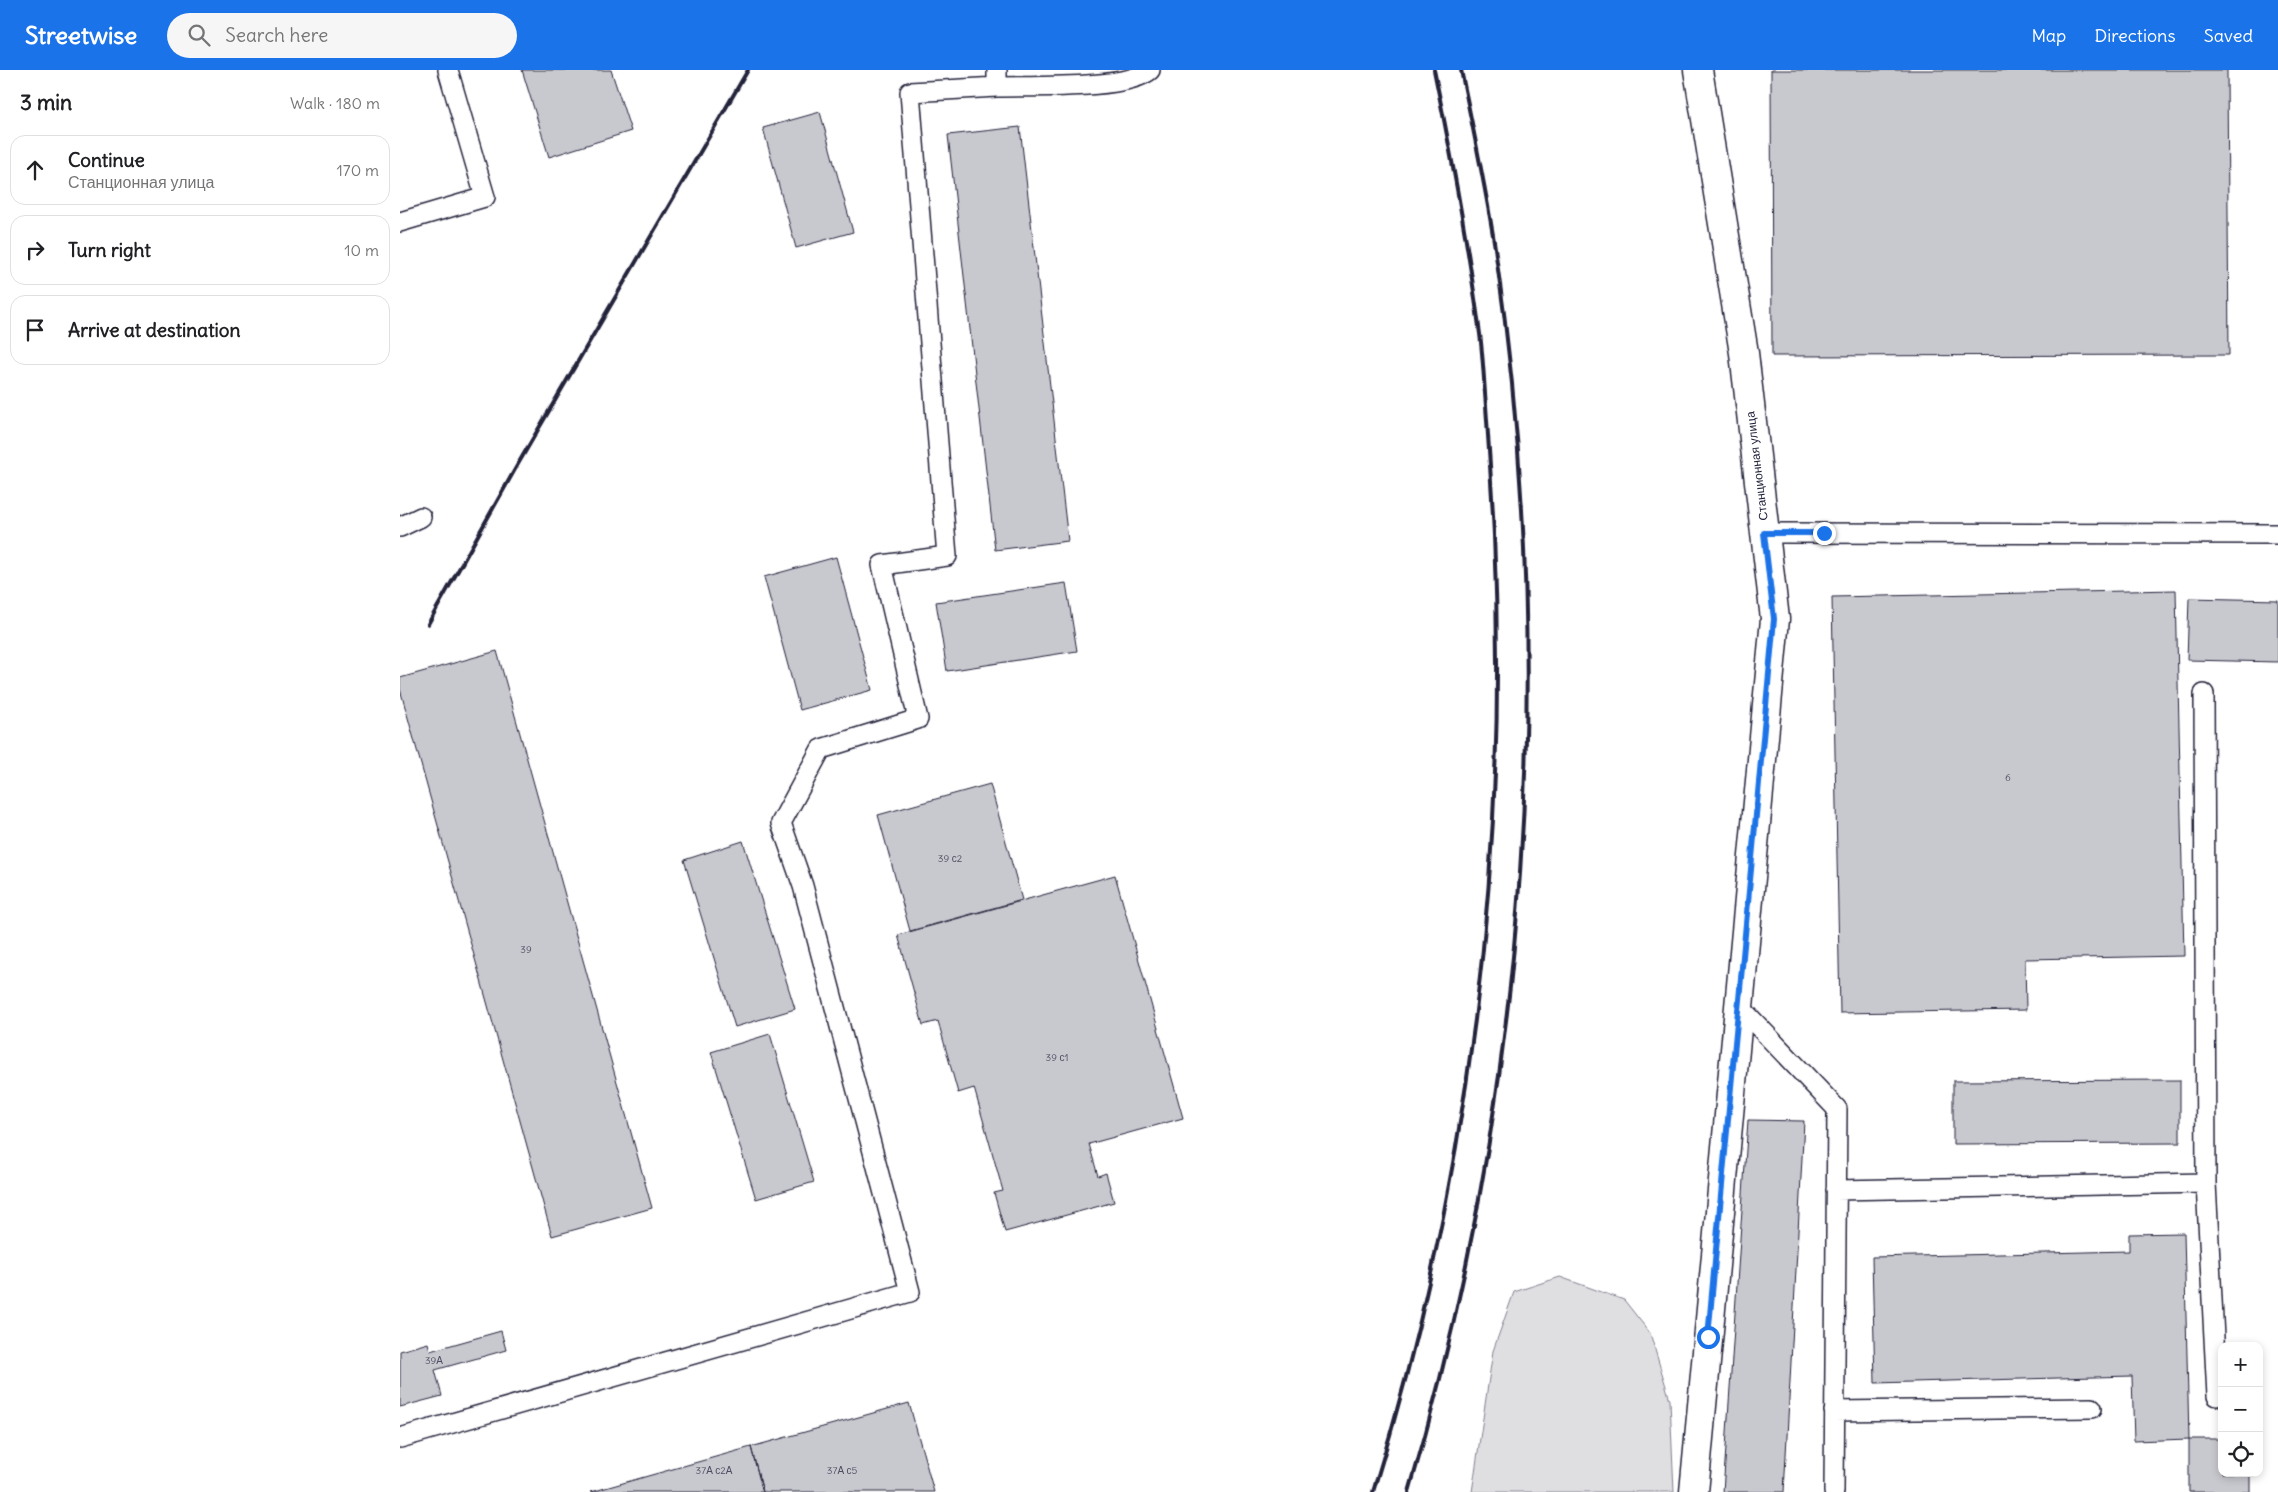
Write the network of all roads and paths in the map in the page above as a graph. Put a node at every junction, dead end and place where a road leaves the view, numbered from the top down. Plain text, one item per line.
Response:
1 (448, 70) edge
2 (1150, 70) edge
3 (1698, 70) edge
4 (997, 78) edge
5 (400, 222) edge
6 (422, 517) dead end
7 (400, 527) edge
8 (1764, 533) junction
9 (2278, 534) edge
10 (2204, 694) dead end
11 (1739, 1006) junction
12 (2206, 1183) junction
13 (1836, 1190) junction
14 (2217, 1396) dead end
15 (2092, 1408) dead end
16 (1834, 1411) junction
17 (400, 1438) edge
18 (1694, 1492) edge
19 (1834, 1492) edge

1 - 5 lane
2 - 4 lane
3 - 8 street, Станционная улица
4 - 17 lane
6 - 7 lane
8 - 9 lane
8 - 11 street, Станционная улица
10 - 12 lane
11 - 13 lane
11 - 18 street, Станционная улица
12 - 13 lane
12 - 14 lane
13 - 16 lane
15 - 16 lane
16 - 19 lane

